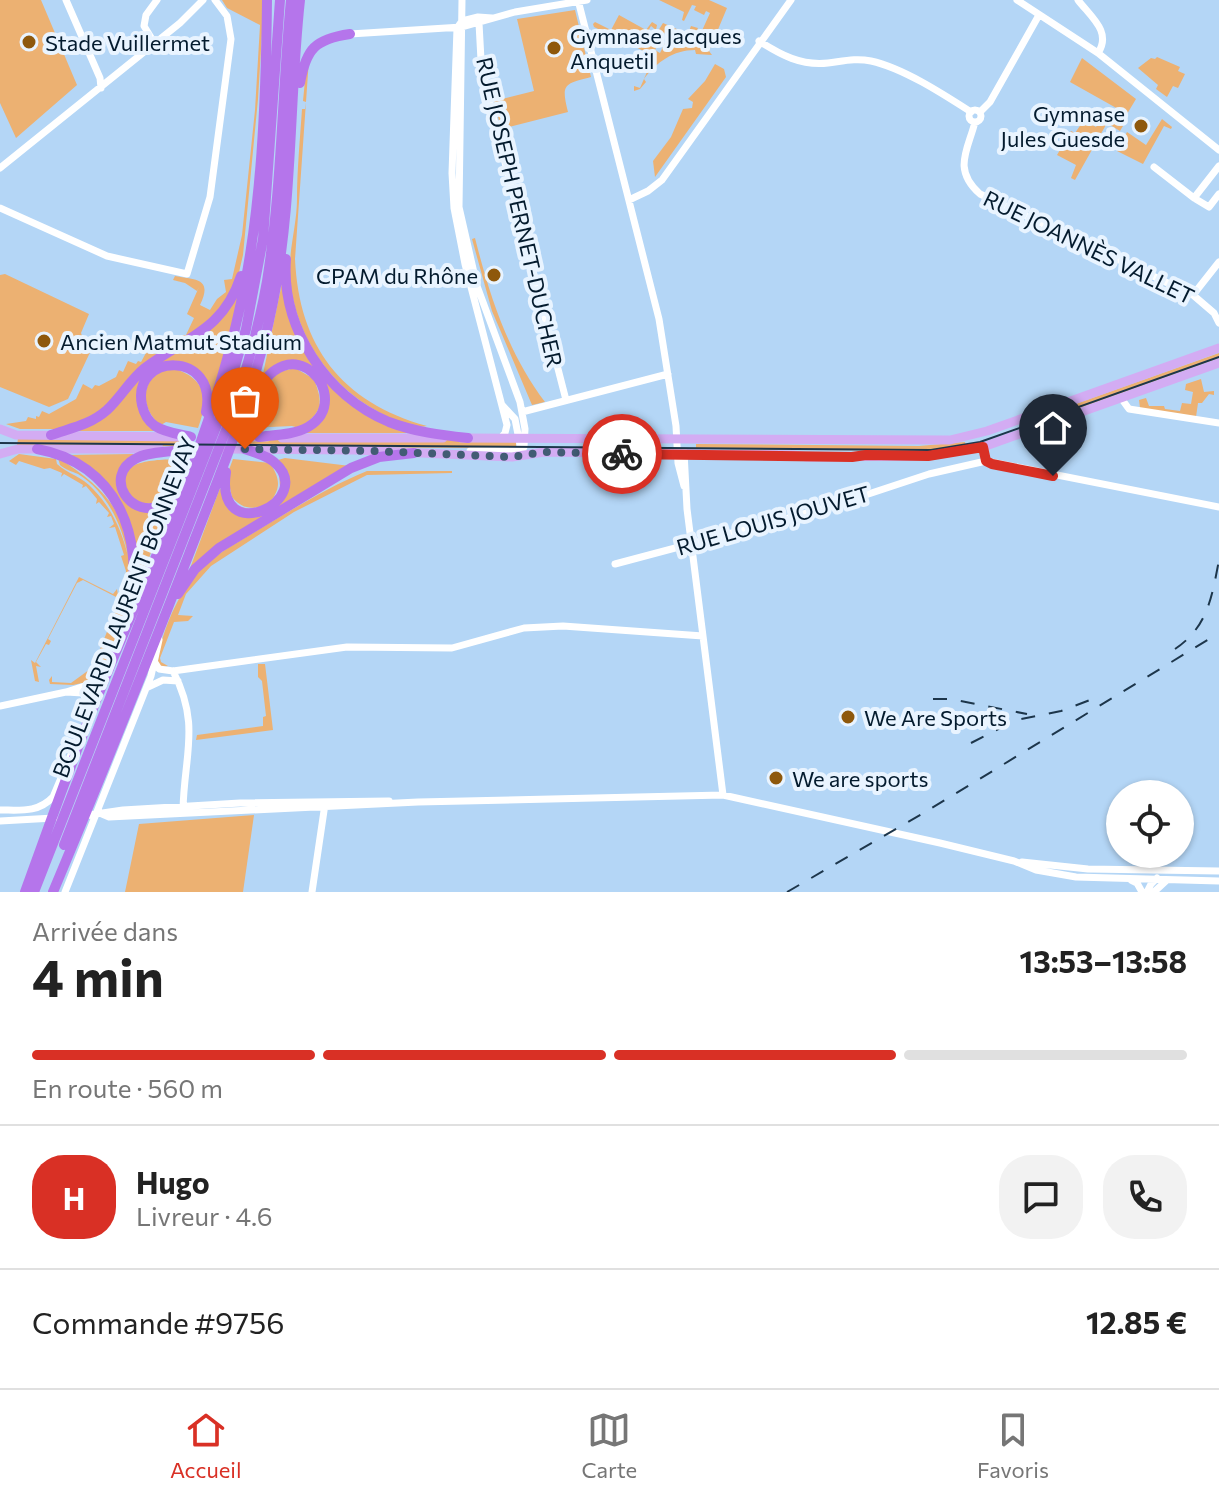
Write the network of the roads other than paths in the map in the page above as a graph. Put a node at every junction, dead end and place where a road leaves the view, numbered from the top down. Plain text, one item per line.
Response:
1 (66, 0) edge
2 (157, 0) edge
3 (203, 0) edge
4 (215, 0) edge
5 (269, 0) edge
6 (280, 0) edge
7 (291, 0) edge
8 (300, 0) edge
9 (307, 0) edge
10 (462, 0) edge
11 (791, 0) edge
12 (1010, 0) edge
13 (1017, 0) edge
14 (1078, 0) edge
15 (581, 1) edge
16 (1025, 7) junction
17 (1039, 15) junction
18 (492, 18) junction
19 (479, 23) junction
20 (460, 25) junction
21 (444, 29) junction
22 (350, 34) joint
23 (456, 39) junction
24 (759, 41) junction
25 (155, 44) junction
26 (1098, 53) junction
27 (296, 55) junction
28 (100, 78) junction
29 (109, 81) junction
30 (101, 88) junction
31 (971, 112) junction
32 (980, 112) junction
33 (975, 122) junction
34 (291, 137) junction
35 (1219, 150) edge
36 (1219, 166) edge
37 (1154, 167) dead end
38 (0, 168) edge
39 (1219, 194) edge
40 (288, 198) junction
41 (1194, 198) junction
42 (629, 200) junction
43 (256, 203) junction
44 (0, 208) edge
45 (1219, 262) edge
46 (1193, 295) junction
47 (1219, 323) edge
48 (481, 325) junction
49 (498, 347) junction
50 (1219, 348) edge
51 (504, 360) junction
52 (1219, 363) edge
53 (492, 370) junction
54 (668, 374) junction
55 (1121, 398) junction
56 (566, 400) junction
57 (502, 405) junction
58 (522, 412) junction
59 (226, 417) junction
60 (1219, 423) edge
61 (0, 429) edge
62 (13, 434) junction
63 (51, 435) junction
64 (975, 435) junction
65 (259, 437) junction
66 (468, 438) junction
67 (501, 438) junction
68 (521, 438) junction
69 (677, 438) junction
70 (195, 440) junction
71 (854, 440) junction
72 (983, 447) junction
73 (37, 449) junction
74 (184, 449) junction
75 (245, 449) junction
76 (13, 450) junction
77 (524, 452) junction
78 (414, 453) junction
79 (0, 454) edge
80 (681, 455) junction
81 (794, 455) junction
82 (928, 456) junction
83 (986, 461) junction
84 (205, 470) junction
85 (929, 474) junction
86 (1219, 507) edge
87 (691, 544) junction
88 (615, 564) dead end
89 (165, 615) junction
90 (161, 626) junction
91 (703, 636) junction
92 (112, 660) junction
93 (154, 661) junction
94 (173, 671) junction
95 (105, 678) junction
96 (178, 681) junction
97 (147, 688) junction
98 (66, 692) junction
99 (0, 706) edge
100 (91, 713) junction
101 (723, 795) junction
102 (325, 805) junction
103 (184, 809) junction
104 (0, 810) edge
105 (0, 821) edge
106 (1014, 861) junction
107 (1145, 870) junction
108 (1215, 871) edge
109 (1112, 879) junction
110 (1129, 879) junction
111 (1154, 880) junction
112 (1168, 880) junction
113 (1219, 881) edge
114 (25, 892) edge
115 (34, 892) edge
116 (46, 892) edge
117 (53, 892) edge
118 (65, 892) edge
119 (312, 892) edge
120 (1149, 892) edge

1 - 28 street
2 - 25 street
3 - 25 street
4 - 44 street
5 - 43 highway
6 - 59 highway, BOULEVARD LAURENT BONNEVAY
7 - 59 highway, BOULEVARD LAURENT BONNEVAY
8 - 27 highway
9 - 27 highway
10 - 20 street
11 - 24 street
12 - 16 street
13 - 16 street
14 - 26 street
15 - 18 street
15 - 42 street
16 - 17 street
17 - 26 street
17 - 32 street
18 - 19 street
18 - 20 street
19 - 20 street
19 - 56 street, RUE JOSEPH PERNET-DUCHER
20 - 21 street
20 - 23 street
20 - 49 street
21 - 22 street
21 - 23 street
22 - 34 highway
23 - 48 street
24 - 31 street
24 - 42 street
25 - 29 street
26 - 35 street
27 - 34 highway
28 - 29 street
28 - 30 street
29 - 30 street
30 - 38 street
31 - 32 street
31 - 33 street
32 - 33 street
33 - 46 street, RUE JOANNÈS VALLET
34 - 40 highway
36 - 41 street
37 - 41 street
39 - 41 street
40 - 59 highway
40 - 66 highway
42 - 54 street
43 - 59 highway
43 - 63 highway
45 - 46 street
46 - 47 street, RUE JOANNÈS VALLET
48 - 49 street
48 - 53 street
49 - 51 street
50 - 64 main road
51 - 53 street
51 - 58 street
52 - 55 main road
53 - 57 street
54 - 56 street
54 - 69 street
55 - 60 street
55 - 72 main road
56 - 58 street
57 - 67 street
57 - 68 street
58 - 68 street
59 - 65 highway
59 - 70 highway
59 - 70 highway
59 - 84 highway, BOULEVARD LAURENT BONNEVAY
59 - 84 highway
61 - 62 main road
62 - 63 main road
62 - 76 main road
63 - 70 main road
64 - 71 main road
64 - 72 main road
65 - 66 main road
65 - 70 main road
66 - 67 main road
67 - 68 main road
68 - 69 main road
68 - 77 street
69 - 71 main road
69 - 80 street
70 - 84 highway
71 - 81 street
72 - 82 main road
72 - 83 street
73 - 74 main road
73 - 76 main road
73 - 92 highway
74 - 75 main road
74 - 84 highway
75 - 78 main road
75 - 84 highway
76 - 79 main road
77 - 78 main road
77 - 80 main road
78 - 89 highway
80 - 81 main road
80 - 87 street
81 - 82 main road
82 - 85 street
83 - 85 street, RUE LOUIS JOUVET
83 - 86 street, RUE LOUIS JOUVET
84 - 89 highway
84 - 92 highway
84 - 115 highway, BOULEVARD LAURENT BONNEVAY
84 - 116 highway, BOULEVARD LAURENT BONNEVAY
85 - 87 street, RUE LOUIS JOUVET
87 - 88 street, RUE LOUIS JOUVET
87 - 91 street
89 - 90 highway
90 - 93 street
90 - 117 highway
91 - 94 street
91 - 101 street
92 - 95 highway
93 - 94 street
93 - 97 street
94 - 96 street
95 - 98 street
95 - 100 highway
96 - 97 street
96 - 103 street
97 - 118 street
98 - 99 street
98 - 100 street
100 - 104 street
100 - 114 highway
101 - 102 street
101 - 106 street
102 - 103 street
102 - 119 street
103 - 105 street
106 - 107 street
106 - 109 street
107 - 108 street
107 - 109 street
107 - 111 street
108 - 111 street
109 - 110 street
110 - 111 street
110 - 120 street
111 - 112 street
111 - 120 street
112 - 113 street
112 - 120 street

